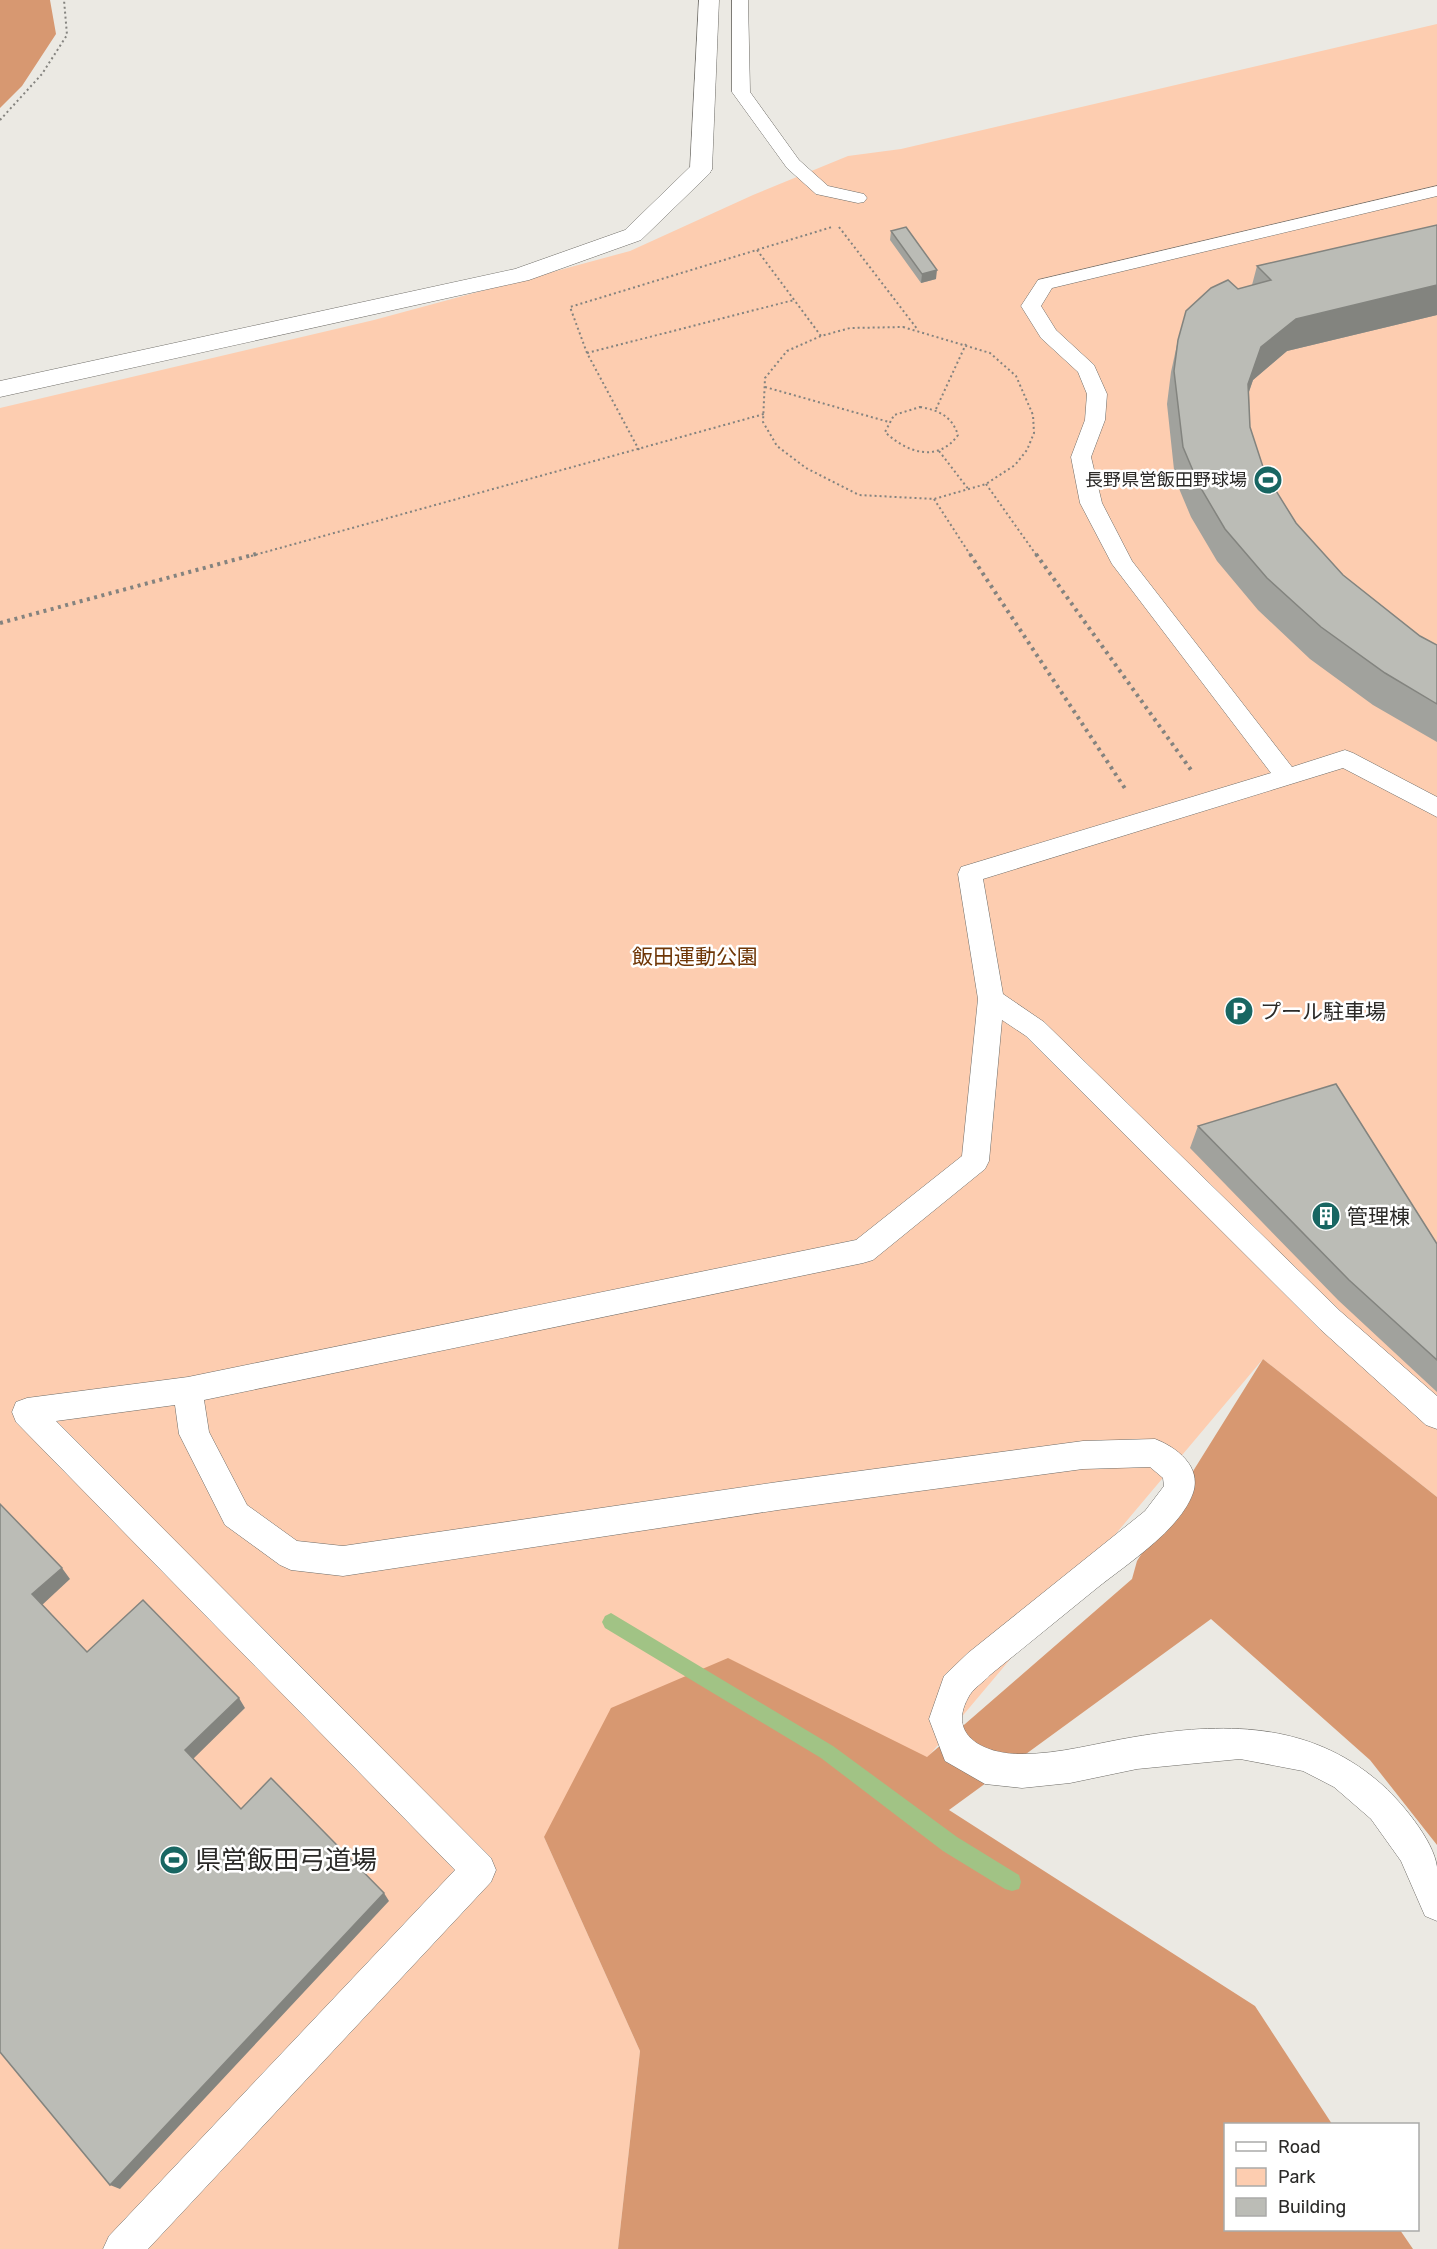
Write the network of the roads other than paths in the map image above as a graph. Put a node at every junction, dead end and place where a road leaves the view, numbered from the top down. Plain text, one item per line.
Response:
1 (709, 0) edge
2 (740, 0) edge
3 (1437, 191) edge
4 (858, 198) dead end
5 (0, 389) edge
6 (1287, 777) junction
7 (1437, 807) edge
8 (991, 999) junction
9 (188, 1390) junction
10 (1437, 1415) edge
11 (1437, 1904) edge
12 (122, 2249) edge

1 - 5 street
2 - 4 lane
3 - 6 lane
6 - 7 lane
6 - 8 lane
8 - 9 lane
8 - 10 lane
9 - 11 lane
9 - 12 lane

